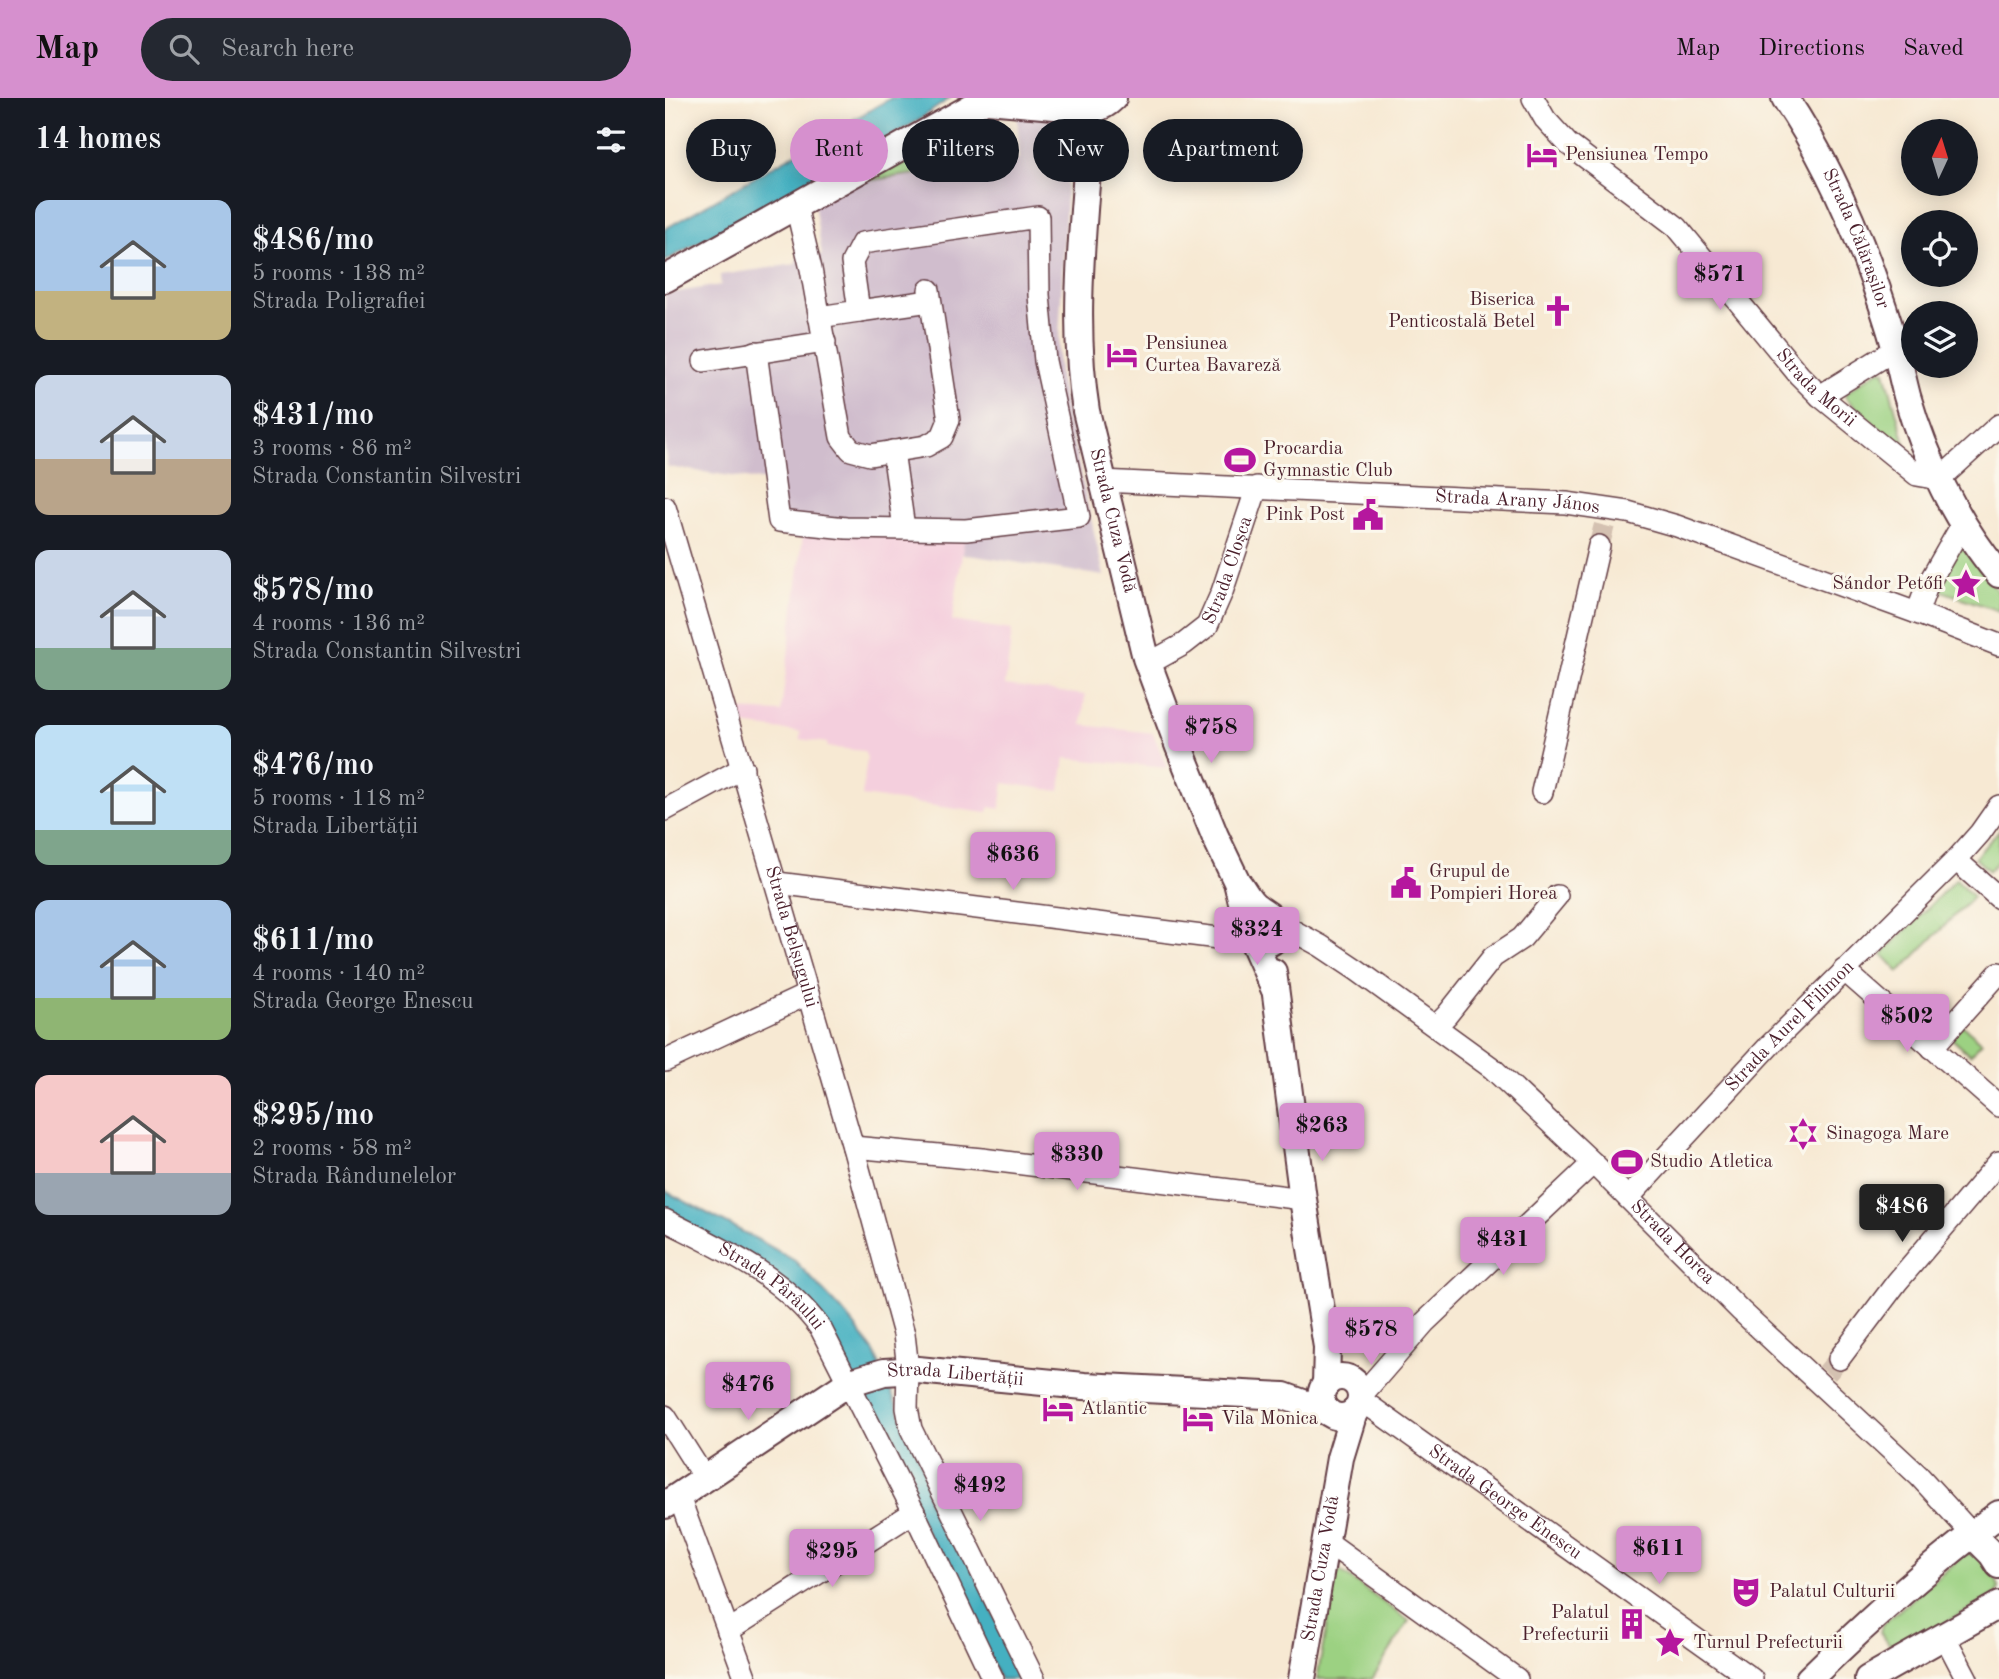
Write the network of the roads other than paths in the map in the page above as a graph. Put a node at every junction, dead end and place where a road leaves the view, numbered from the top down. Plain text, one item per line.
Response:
1 (1533, 98) edge
2 (1785, 98) edge
3 (982, 101) edge
4 (1090, 104) edge
5 (801, 201) junction
6 (665, 279) edge
7 (859, 311) junction
8 (819, 317) junction
9 (825, 342) junction
10 (1896, 349) junction
11 (756, 352) junction
12 (704, 361) dead end
13 (1820, 396) junction
14 (1999, 425) edge
15 (893, 451) junction
16 (1940, 479) junction
17 (1103, 481) junction
18 (1257, 487) junction
19 (665, 507) edge
20 (1962, 519) junction
21 (904, 528) junction
22 (1599, 546) tunnel mouth
23 (1999, 574) edge
24 (1917, 613) junction
25 (1998, 644) edge
26 (1148, 664) junction
27 (743, 768) junction
28 (1542, 792) dead end
29 (1999, 806) edge
30 (665, 810) edge
31 (1956, 860) junction
32 (776, 883) junction
33 (1557, 896) dead end
34 (1999, 898) edge
35 (1264, 931) junction
36 (1844, 970) junction
37 (1999, 973) edge
38 (809, 994) junction
39 (1436, 1026) junction
40 (1931, 1048) junction
41 (665, 1061) edge
42 (1999, 1107) edge
43 (853, 1147) junction
44 (1999, 1162) edge
45 (1593, 1163) junction
46 (1628, 1198) junction
47 (1303, 1199) junction
48 (665, 1220) edge
49 (1832, 1367) junction
50 (896, 1371) junction
51 (851, 1381) junction
52 (1343, 1396) junction
53 (665, 1416) edge
54 (705, 1479) junction
55 (672, 1501) edge
56 (914, 1512) junction
57 (1999, 1514) edge
58 (1972, 1534) junction
59 (1326, 1541) junction
60 (1999, 1565) edge
61 (1999, 1605) edge
62 (1858, 1630) junction
63 (728, 1631) junction
64 (1945, 1637) junction
65 (1877, 1674) edge
66 (746, 1679) edge
67 (993, 1679) edge
68 (1034, 1679) edge
69 (1302, 1679) edge
70 (1517, 1679) edge
71 (1752, 1679) edge
72 (1809, 1679) edge
73 (1967, 1679) edge

1 - 13 street, Strada Morii
2 - 10 main road, Strada Călărașilor
3 - 4 main road
3 - 5 main road
4 - 17 main road, Strada Cuza Vodă
5 - 6 main road
5 - 8 street
7 - 8 street
7 - 15 street
7 - 21 street
8 - 9 street
9 - 11 street
9 - 15 street
10 - 13 street
10 - 16 main road, Strada Călărașilor
11 - 12 street
11 - 21 street
13 - 16 street, Strada Morii
14 - 16 street
15 - 21 street
16 - 20 main road, Strada Călărașilor
17 - 18 street, Strada Arany János
17 - 26 main road, Strada Cuza Vodă
18 - 24 street, Strada Arany János
18 - 26 street, Strada Cloșca
19 - 27 street, Strada Belșugului
20 - 23 main road, Strada Călărașilor
20 - 24 street
22 - 28 street
24 - 25 street, Strada Arany János
26 - 35 main road, Strada Cuza Vodă
27 - 30 street
27 - 32 street, Strada Belșugului
29 - 31 street, Strada Aurel Filimon
31 - 34 street
31 - 36 street, Strada Aurel Filimon
32 - 35 street
32 - 38 street, Strada Belșugului
33 - 39 street
35 - 39 street, Strada Horea
35 - 47 main road, Strada Cuza Vodă
36 - 40 street
36 - 46 street, Strada Aurel Filimon
37 - 40 street
38 - 41 street
38 - 43 street, Strada Belșugului
39 - 45 street, Strada Horea
40 - 42 street
43 - 47 street
43 - 50 street, Strada Belșugului
44 - 49 street
45 - 46 street, Strada Horea
45 - 52 street
46 - 49 street, Strada Horea
47 - 52 main road, Strada Cuza Vodă
48 - 51 street, Strada Pârâului
49 - 58 street, Strada Horea
50 - 51 main road, Strada Libertății
50 - 52 main road, Strada Libertății
50 - 68 street, Strada Belșugului
51 - 54 main road, Strada Libertății
51 - 56 street, Strada Pârâului
52 - 59 main road, Strada Cuza Vodă
52 - 71 street, Strada George Enescu
53 - 54 street
54 - 55 main road, Strada Libertății
55 - 63 street
56 - 63 street
56 - 67 street, Strada Pârâului
57 - 58 main road
58 - 60 main road
58 - 62 main road
59 - 69 main road, Strada Cuza Vodă
59 - 70 street
61 - 64 main road
62 - 65 main road
62 - 72 main road
63 - 66 street
64 - 65 main road
64 - 73 street

